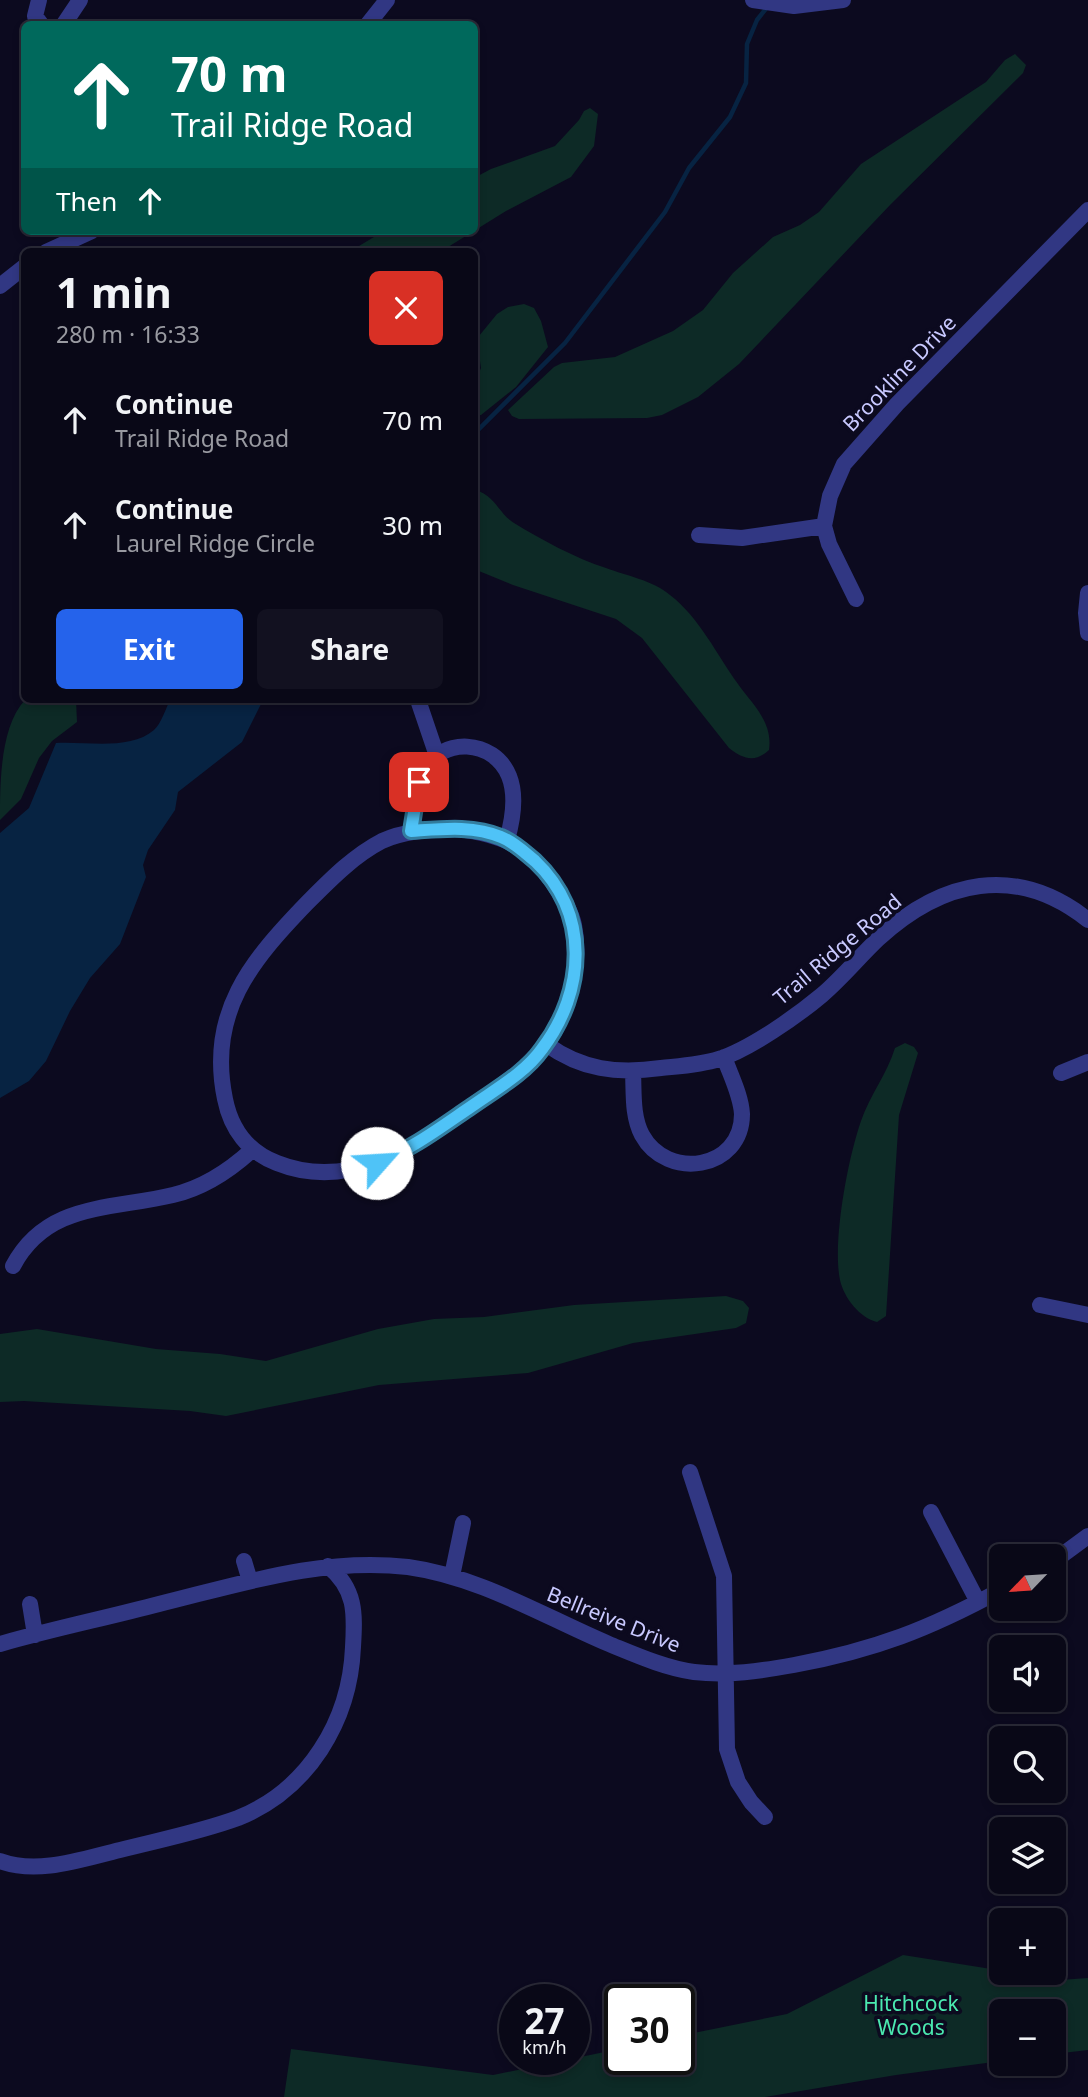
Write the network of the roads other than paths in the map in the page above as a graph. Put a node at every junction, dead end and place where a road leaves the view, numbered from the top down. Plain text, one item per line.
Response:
1 (39, 0) edge
2 (80, 0) edge
3 (387, 0) edge
4 (752, 0) edge
5 (843, 0) edge
6 (39, 21) edge
7 (66, 21) edge
8 (371, 21) edge
9 (1088, 210) edge
10 (83, 235) edge
11 (55, 248) edge
12 (21, 269) edge
13 (0, 286) edge
14 (824, 526) junction
15 (699, 535) dead end
16 (1088, 593) edge
17 (856, 599) dead end
18 (1088, 633) edge
19 (419, 703) edge
20 (437, 756) junction
21 (411, 831) junction
22 (507, 840) junction
23 (1088, 920) edge
24 (546, 1044) junction
25 (724, 1057) junction
26 (1088, 1062) edge
27 (633, 1072) junction
28 (1061, 1073) dead end
29 (252, 1150) junction
30 (13, 1266) dead end
31 (1040, 1305) dead end
32 (1088, 1315) edge
33 (690, 1472) dead end
34 (931, 1513) dead end
35 (463, 1523) dead end
36 (1088, 1536) edge
37 (1066, 1552) edge
38 (244, 1560) dead end
39 (328, 1566) junction
40 (452, 1576) junction
41 (250, 1581) junction
42 (989, 1596) edge
43 (978, 1602) junction
44 (30, 1604) dead end
45 (35, 1635) junction
46 (0, 1644) edge
47 (724, 1673) junction
48 (765, 1816) dead end
49 (0, 1861) edge

1 - 6 street
2 - 7 street
3 - 8 street
4 - 5 street
9 - 14 street, Brookline Drive
10 - 11 street
12 - 13 street
14 - 15 street
14 - 17 street
16 - 18 street
19 - 20 street
20 - 21 street
20 - 22 street
21 - 22 street
21 - 29 street
22 - 24 street
23 - 25 street, Trail Ridge Road
24 - 27 street, Trail Ridge Road
24 - 29 street
25 - 27 street, Trail Ridge Road
25 - 27 street
26 - 28 street
29 - 30 street
31 - 32 street
33 - 47 street
34 - 43 street
35 - 40 street
36 - 37 street
38 - 41 street
39 - 40 street, Bellreive Drive
39 - 41 street, Bellreive Drive
39 - 49 street
40 - 47 street, Bellreive Drive
41 - 45 street, Bellreive Drive
42 - 43 street, Bellreive Drive
43 - 47 street, Bellreive Drive
44 - 45 street
45 - 46 street, Bellreive Drive
47 - 48 street

